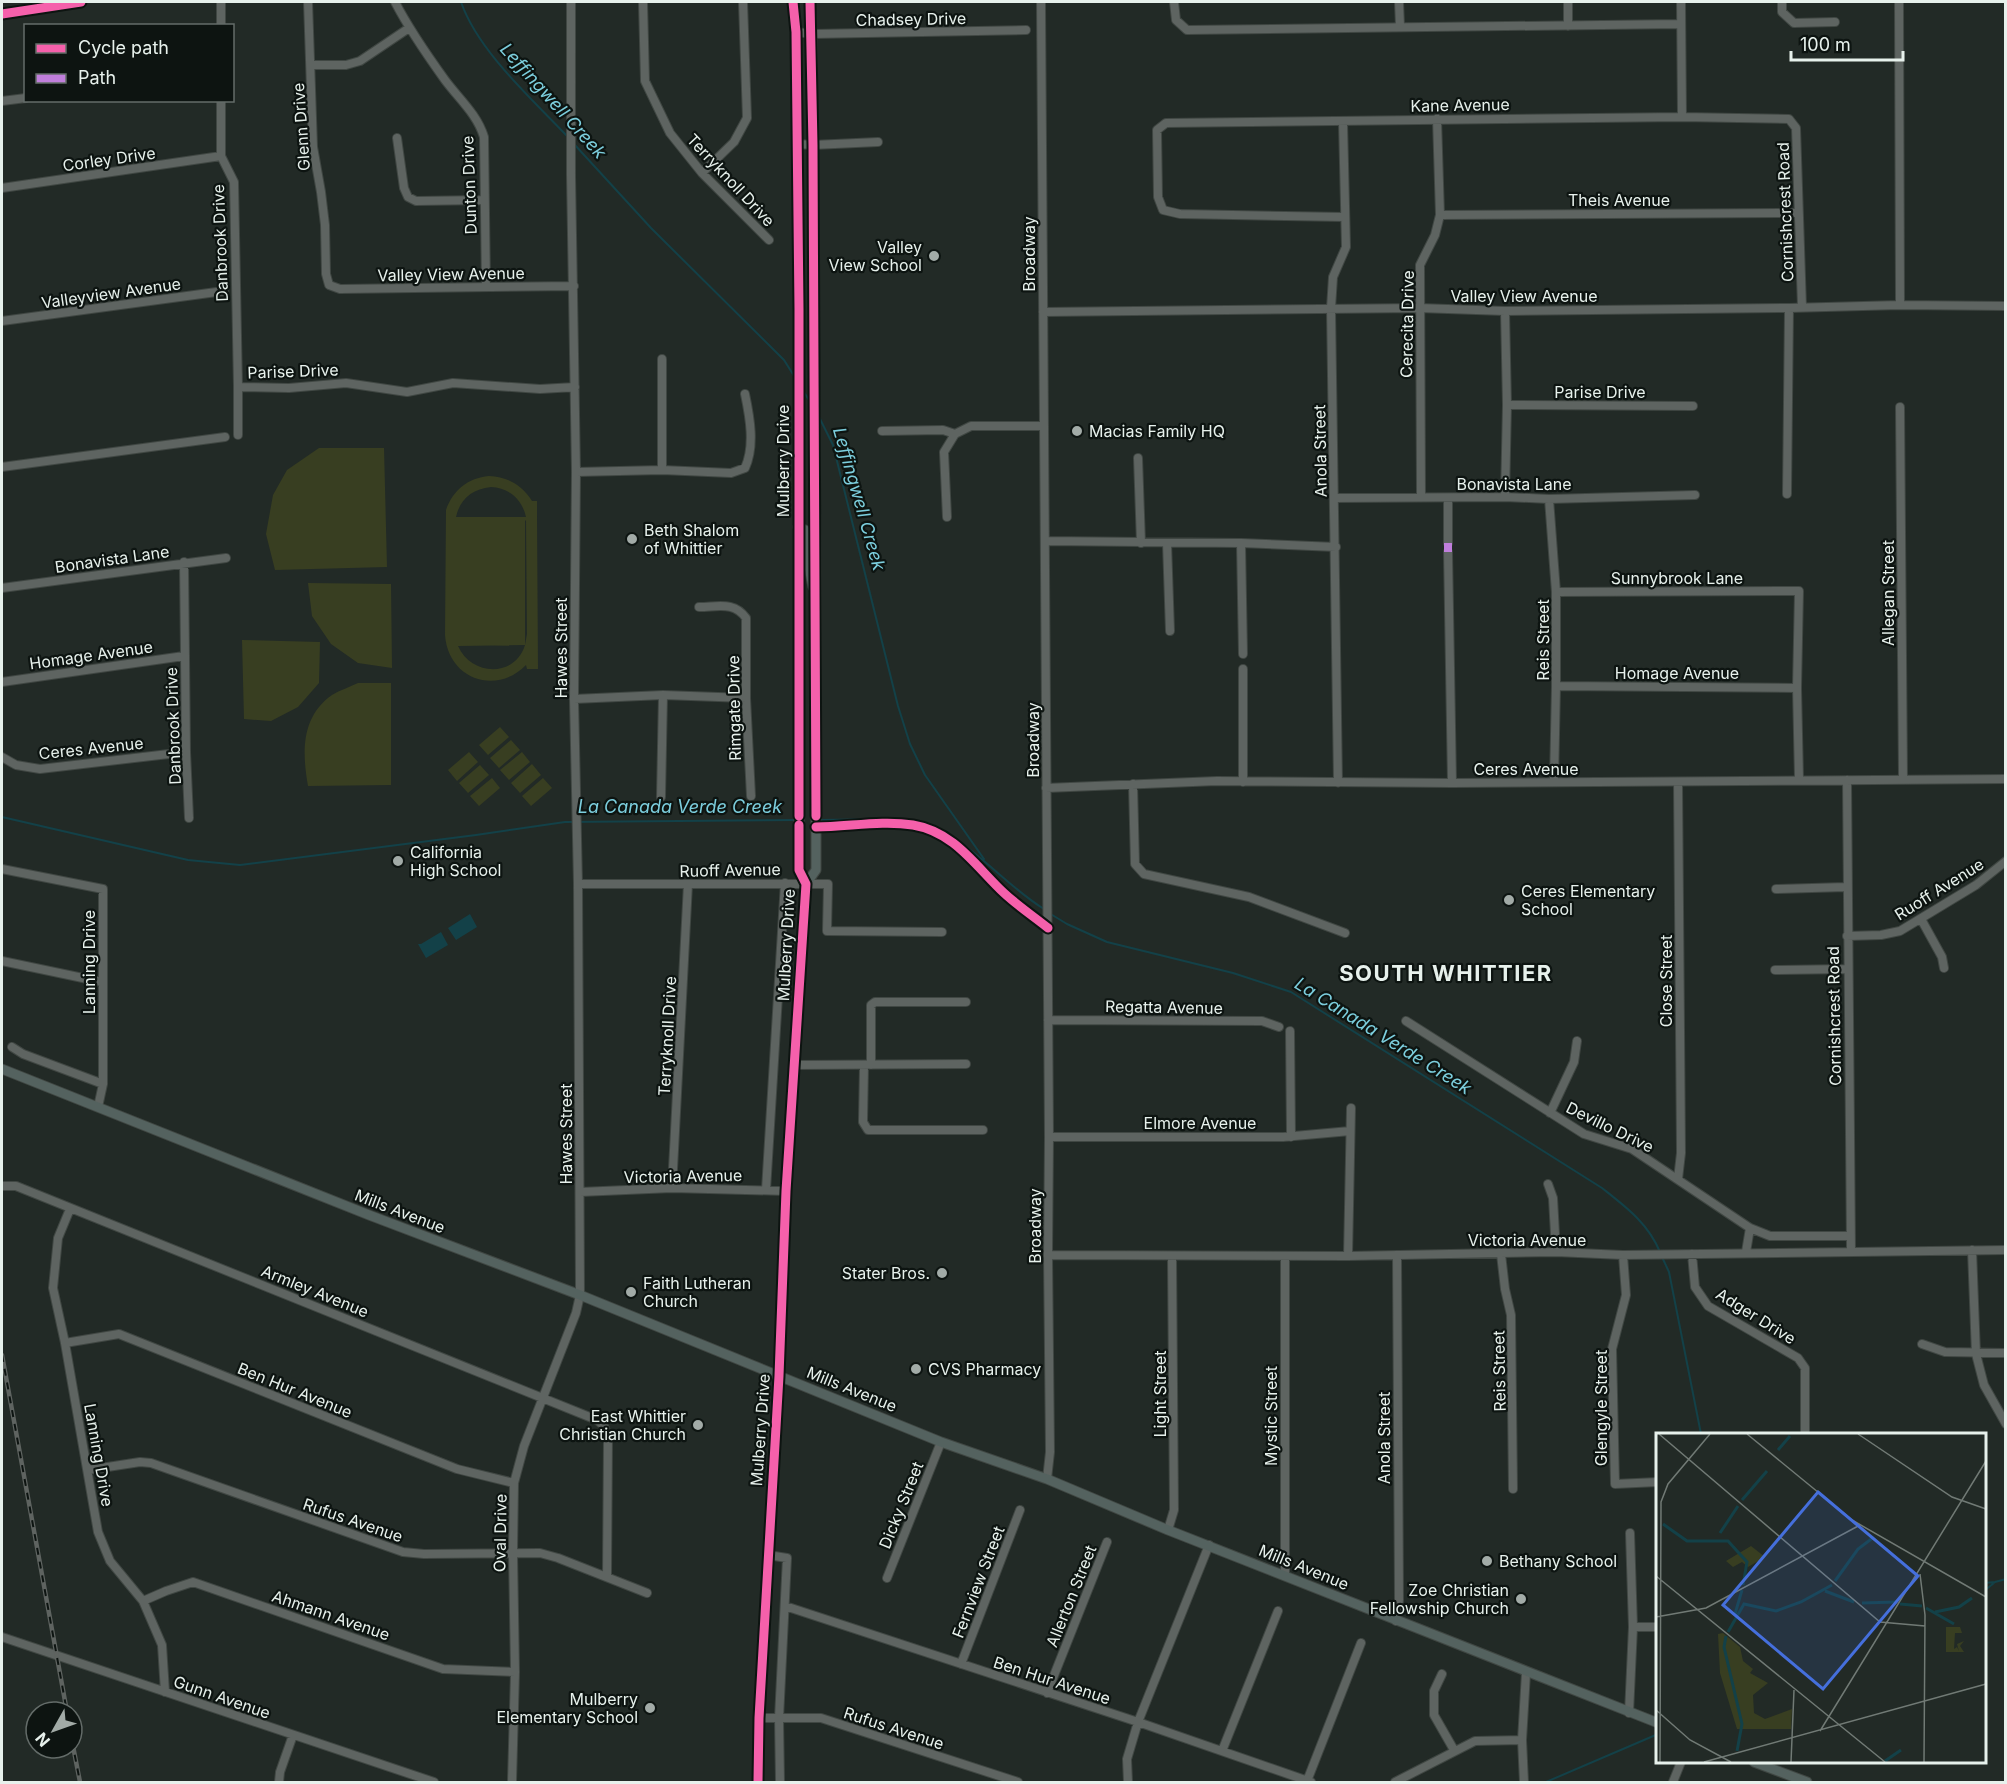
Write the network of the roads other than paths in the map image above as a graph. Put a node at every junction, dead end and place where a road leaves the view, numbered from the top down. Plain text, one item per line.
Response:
1 (81, 2) edge
2 (222, 2) edge
3 (308, 2) edge
4 (395, 2) edge
5 (571, 2) edge
6 (643, 2) edge
7 (742, 2) edge
8 (793, 2) edge
9 (810, 2) edge
10 (1041, 2) edge
11 (1174, 2) edge
12 (1399, 2) edge
13 (1568, 2) edge
14 (1681, 2) edge
15 (1782, 2) edge
16 (1899, 2) edge
17 (2, 7) edge
18 (30, 9) junction
19 (2, 14) edge
20 (1835, 22) dead end
21 (221, 24) edge
22 (1680, 24) junction
23 (1400, 26) junction
24 (1568, 26) junction
25 (409, 28) junction
26 (1026, 30) dead end
27 (796, 32) junction
28 (812, 34) junction
29 (311, 65) junction
30 (24, 98) edge
31 (2, 101) edge
32 (221, 102) edge
33 (1682, 117) junction
34 (1437, 119) junction
35 (1789, 119) joint
36 (1343, 122) junction
37 (397, 138) dead end
38 (878, 142) dead end
39 (796, 144) junction
40 (813, 145) junction
41 (221, 156) junction
42 (702, 173) junction
43 (2, 188) edge
44 (483, 200) junction
45 (1798, 213) junction
46 (1440, 215) junction
47 (1345, 217) junction
48 (769, 240) dead end
49 (329, 285) joint
50 (574, 286) junction
51 (486, 287) junction
52 (224, 291) dead end
53 (1900, 305) junction
54 (2006, 306) edge
55 (1802, 307) junction
56 (1331, 308) junction
57 (1419, 308) junction
58 (1789, 308) junction
59 (1505, 311) junction
60 (1043, 312) junction
61 (2, 321) edge
62 (662, 359) dead end
63 (238, 387) junction
64 (575, 387) junction
65 (745, 394) dead end
66 (1507, 405) junction
67 (1693, 406) dead end
68 (1900, 407) dead end
69 (1044, 426) junction
70 (882, 431) dead end
71 (955, 434) junction
72 (238, 435) dead end
73 (225, 437) dead end
74 (1138, 458) dead end
75 (2, 467) edge
76 (662, 470) junction
77 (576, 472) junction
78 (1787, 494) dead end
79 (1695, 495) dead end
80 (1421, 497) junction
81 (1505, 497) junction
82 (1334, 498) junction
83 (1448, 498) junction
84 (1549, 499) junction
85 (947, 517) dead end
86 (798, 527) junction
87 (1045, 541) junction
88 (1141, 543) junction
89 (1167, 543) junction
90 (1241, 543) junction
91 (1336, 547) junction
92 (226, 558) dead end
93 (184, 562) junction
94 (2, 588) edge
95 (1556, 592) junction
96 (816, 595) junction
97 (699, 607) dead end
98 (1170, 632) dead end
99 (1243, 654) dead end
100 (184, 656) junction
101 (1243, 669) dead end
102 (2, 682) edge
103 (1556, 686) junction
104 (1797, 688) junction
105 (663, 695) junction
106 (746, 698) junction
107 (574, 699) junction
108 (186, 752) junction
109 (2, 757) edge
110 (1903, 778) junction
111 (1799, 779) junction
112 (2006, 779) edge
113 (1847, 780) junction
114 (1243, 782) junction
115 (1554, 782) junction
116 (1678, 782) junction
117 (1338, 783) junction
118 (1452, 783) junction
119 (1133, 784) junction
120 (1046, 788) junction
121 (661, 796) dead end
122 (751, 796) dead end
123 (189, 818) dead end
124 (2005, 862) edge
125 (2, 869) edge
126 (785, 883) junction
127 (578, 884) junction
128 (688, 884) junction
129 (806, 884) junction
130 (1846, 887) junction
131 (1776, 889) dead end
132 (1921, 919) junction
133 (942, 932) dead end
134 (1345, 933) dead end
135 (1847, 936) junction
136 (2, 961) edge
137 (1944, 968) dead end
138 (1847, 969) junction
139 (1775, 970) dead end
140 (102, 982) junction
141 (966, 1002) dead end
142 (1048, 1020) junction
143 (1406, 1021) dead end
144 (1278, 1027) dead end
145 (1290, 1031) dead end
146 (1577, 1041) dead end
147 (12, 1047) dead end
148 (966, 1064) dead end
149 (794, 1065) junction
150 (868, 1065) junction
151 (2, 1069) edge
152 (103, 1084) junction
153 (98, 1107) junction
154 (1351, 1108) dead end
155 (1550, 1113) junction
156 (983, 1130) dead end
157 (1350, 1131) junction
158 (1049, 1137) junction
159 (1291, 1137) junction
160 (1678, 1179) junction
161 (1548, 1184) dead end
162 (2, 1186) edge
163 (672, 1188) junction
164 (766, 1190) junction
165 (786, 1191) junction
166 (580, 1192) junction
167 (70, 1209) junction
168 (1750, 1228) junction
169 (1850, 1236) junction
170 (1972, 1250) junction
171 (2006, 1250) edge
172 (1851, 1251) junction
173 (1556, 1252) junction
174 (1746, 1252) junction
175 (1501, 1254) junction
176 (1692, 1254) junction
177 (1048, 1255) junction
178 (1397, 1255) junction
179 (1623, 1255) junction
180 (1172, 1256) junction
181 (1284, 1256) junction
182 (1348, 1256) junction
183 (580, 1295) junction
184 (65, 1343) junction
185 (1922, 1344) dead end
186 (2006, 1353) edge
187 (1976, 1354) junction
188 (779, 1376) junction
189 (544, 1397) junction
190 (2006, 1424) edge
191 (1805, 1433) edge
192 (941, 1442) junction
193 (88, 1470) junction
194 (1047, 1479) junction
195 (514, 1482) junction
196 (1656, 1482) edge
197 (1513, 1489) dead end
198 (1020, 1510) dead end
199 (1168, 1530) junction
200 (1630, 1533) dead end
201 (1107, 1542) dead end
202 (1209, 1545) junction
203 (513, 1553) junction
204 (768, 1556) junction
205 (1285, 1576) junction
206 (607, 1577) junction
207 (887, 1578) dead end
208 (647, 1593) dead end
209 (143, 1601) junction
210 (785, 1606) junction
211 (1278, 1611) dead end
212 (1396, 1621) junction
213 (1633, 1627) junction
214 (1656, 1627) edge
215 (2, 1637) edge
216 (1361, 1643) dead end
217 (961, 1664) junction
218 (515, 1672) junction
219 (1526, 1673) junction
220 (1442, 1674) dead end
221 (165, 1692) junction
222 (1047, 1693) junction
223 (1629, 1713) junction
224 (759, 1718) junction
225 (779, 1718) junction
226 (1138, 1722) junction
227 (1656, 1722) edge
228 (293, 1735) junction
229 (1522, 1740) junction
230 (1454, 1750) junction
231 (1222, 1751) junction
232 (1680, 1763) edge
233 (1758, 1763) edge
234 (1789, 1779) edge
235 (279, 1782) edge
236 (434, 1782) edge
237 (512, 1782) edge
238 (758, 1782) edge
239 (780, 1782) edge
240 (1018, 1782) edge
241 (1128, 1782) edge
242 (1309, 1782) edge
243 (1395, 1782) edge
244 (1524, 1782) edge
245 (1673, 1782) edge
246 (1807, 1782) edge

1 - 18 main road
2 - 21 street
3 - 29 street, Glenn Drive
4 - 25 street, Dunton Drive
5 - 50 street, Hawes Street
6 - 42 street, Terryknoll Drive
7 - 42 street
8 - 27 main road, Mulberry Drive
9 - 28 main road, Mulberry Drive
10 - 60 street, Broadway
11 - 23 street
12 - 23 street
13 - 24 street
14 - 22 street
15 - 20 street
16 - 53 street
17 - 18 main road
18 - 19 main road
22 - 24 street
22 - 33 street
23 - 24 street
25 - 29 street
25 - 44 street, Dunton Drive
26 - 28 street, Chadsey Drive
27 - 28 street, Chadsey Drive
27 - 39 main road, Mulberry Drive
28 - 40 main road, Mulberry Drive
29 - 49 street, Glenn Drive
30 - 31 street
32 - 41 street, Danbrook Drive
33 - 34 street, Kane Avenue
33 - 35 street, Kane Avenue
34 - 36 street, Kane Avenue
34 - 46 street, Cerecita Drive
35 - 45 street, Cornishcrest Road
36 - 47 street, Anola Street
36 - 47 street, Kane Avenue
37 - 44 street
38 - 40 street
39 - 40 street
39 - 86 main road, Mulberry Drive
40 - 96 main road, Mulberry Drive
41 - 43 street, Corley Drive
41 - 63 street, Danbrook Drive
42 - 48 street, Terryknoll Drive
44 - 51 street, Dunton Drive
45 - 46 street, Theis Avenue
45 - 55 street, Cornishcrest Road
46 - 57 street, Cerecita Drive
47 - 56 street, Anola Street
49 - 51 street, Valley View Avenue
50 - 51 street, Valley View Avenue
50 - 64 street, Hawes Street
52 - 61 street, Valleyview Avenue
53 - 54 street, Valley View Avenue
53 - 55 street, Valley View Avenue
55 - 58 street, Valley View Avenue
56 - 57 street, Valley View Avenue
56 - 60 street, Valley View Avenue
56 - 82 street, Anola Street
57 - 59 street, Valley View Avenue
57 - 80 street, Cerecita Drive
58 - 59 street, Valley View Avenue
58 - 78 street
59 - 66 street
60 - 69 street, Broadway
62 - 76 street
63 - 64 street, Parise Drive
63 - 72 street, Parise Drive
64 - 77 street, Hawes Street
65 - 76 street
66 - 67 street, Parise Drive
66 - 81 street
68 - 110 street, Allegan Street
69 - 71 street
69 - 87 street, Broadway
70 - 71 street
71 - 85 street
73 - 75 street
74 - 88 street
76 - 77 street
77 - 107 street, Hawes Street
79 - 84 street, Bonavista Lane
80 - 82 street, Bonavista Lane
80 - 83 street, Bonavista Lane
81 - 83 street, Bonavista Lane
81 - 84 street, Bonavista Lane
82 - 91 street, Anola Street
83 - 118 street
84 - 95 street, Reis Street
86 - 96 main road
86 - 129 main road, Mulberry Drive
87 - 88 street
87 - 120 street, Broadway
88 - 89 street
89 - 90 street
89 - 98 street
90 - 91 street
90 - 99 street
91 - 117 street, Anola Street
92 - 93 street, Bonavista Lane
93 - 94 street, Bonavista Lane
93 - 100 street, Danbrook Drive
95 - 103 street, Reis Street
95 - 104 street, Sunnybrook Lane
96 - 129 main road, Mulberry Drive
97 - 106 street, Rimgate Drive
100 - 102 street, Homage Avenue
100 - 108 street, Danbrook Drive
101 - 114 street
103 - 104 street, Homage Avenue
103 - 115 street, Reis Street
104 - 111 street
105 - 106 street
105 - 107 street
105 - 121 street
106 - 122 street, Rimgate Drive
107 - 127 street, Hawes Street
108 - 109 street, Ceres Avenue
108 - 123 street, Danbrook Drive
110 - 112 street, Ceres Avenue
110 - 113 street, Ceres Avenue
111 - 113 street, Ceres Avenue
111 - 116 street, Ceres Avenue
113 - 130 street, Cornishcrest Road
114 - 117 street, Ceres Avenue
114 - 119 street, Ceres Avenue
115 - 116 street, Ceres Avenue
115 - 118 street, Ceres Avenue
116 - 160 street, Close Street
117 - 118 street, Ceres Avenue
119 - 120 street, Ceres Avenue
119 - 134 street
120 - 142 street, Broadway
124 - 132 street, Ruoff Avenue
125 - 140 street, Lanning Drive
126 - 128 street, Ruoff Avenue
126 - 129 street, Ruoff Avenue
126 - 164 street, Mulberry Drive
127 - 128 street, Ruoff Avenue
127 - 166 street, Hawes Street
128 - 163 street, Terryknoll Drive
129 - 133 street, Ruoff Avenue
129 - 149 main road, Mulberry Drive
130 - 131 street
130 - 135 street, Cornishcrest Road
132 - 135 street, Ruoff Avenue
132 - 137 street
135 - 138 street, Cornishcrest Road
136 - 140 street
138 - 139 street
138 - 169 street, Cornishcrest Road
140 - 152 street, Lanning Drive
141 - 150 street
142 - 144 street, Regatta Avenue
142 - 158 street, Broadway
143 - 155 street, Devillo Drive
145 - 159 street
146 - 155 street
147 - 152 street
148 - 150 street
149 - 150 street
149 - 165 main road, Mulberry Drive
150 - 156 street
151 - 153 main road, Mills Avenue
152 - 153 street, Lanning Drive
153 - 183 main road, Mills Avenue
154 - 157 street
155 - 160 street, Devillo Drive
157 - 159 street, Elmore Avenue
157 - 182 street
158 - 159 street, Elmore Avenue
158 - 177 street, Broadway
160 - 168 street, Devillo Drive
161 - 173 street
162 - 167 street, Armley Avenue
163 - 164 street, Victoria Avenue
163 - 166 street, Victoria Avenue
164 - 165 street, Victoria Avenue
165 - 188 main road, Mulberry Drive
166 - 183 street, Hawes Street
167 - 184 street, Lanning Drive
167 - 189 street, Armley Avenue
168 - 169 street
168 - 174 street
169 - 172 street, Cornishcrest Road
170 - 171 street, Victoria Avenue
170 - 172 street, Victoria Avenue
170 - 187 street
172 - 174 street, Victoria Avenue
173 - 175 street, Victoria Avenue
173 - 179 street, Victoria Avenue
174 - 176 street, Victoria Avenue
175 - 178 street, Victoria Avenue
175 - 197 street, Reis Street
176 - 179 street, Victoria Avenue
176 - 191 street, Adger Drive
177 - 180 street, Victoria Avenue
177 - 194 street, Broadway
178 - 182 street, Victoria Avenue
178 - 212 street, Anola Street
179 - 196 street, Glengyle Street
180 - 181 street, Victoria Avenue
180 - 199 street, Light Street
181 - 182 street, Victoria Avenue
181 - 205 street, Mystic Street
183 - 188 main road, Mills Avenue
183 - 189 street, Oval Drive
184 - 193 street, Lanning Drive
184 - 195 street, Ben Hur Avenue
185 - 187 street
186 - 187 street
187 - 190 street
188 - 192 main road, Mills Avenue
188 - 204 main road, Mulberry Drive
189 - 195 street, Oval Drive
189 - 206 street, Armley Avenue
192 - 194 main road, Mills Avenue
192 - 207 street, Dicky Street
193 - 203 street, Rufus Avenue
193 - 209 street, Lanning Drive
194 - 199 main road, Mills Avenue
195 - 203 street, Oval Drive
198 - 217 street, Fernview Street
199 - 202 main road, Mills Avenue
200 - 213 street
201 - 222 street, Allerton Street
202 - 205 main road, Mills Avenue
202 - 226 street
203 - 206 street, Rufus Avenue
203 - 218 street, Oval Drive
204 - 210 street
204 - 224 main road, Mulberry Drive
205 - 212 main road, Mills Avenue
206 - 208 street, Rufus Avenue
209 - 218 street, Ahmann Avenue
209 - 221 street, Lanning Drive
210 - 217 street, Ben Hur Avenue
210 - 225 street
211 - 231 street
212 - 219 main road, Mills Avenue
213 - 214 street
213 - 223 street
215 - 221 street, Gunn Avenue
216 - 242 street
217 - 222 street, Ben Hur Avenue
218 - 237 street, Oval Drive
219 - 223 main road, Mills Avenue
219 - 229 street
220 - 230 street
221 - 228 street, Gunn Avenue
222 - 226 street, Ben Hur Avenue
223 - 227 main road, Mills Avenue
224 - 225 street, Rufus Avenue
224 - 238 main road, Mulberry Drive
225 - 239 street
225 - 240 street, Rufus Avenue
226 - 231 street, Ben Hur Avenue
226 - 241 street
228 - 235 street
228 - 236 street, Gunn Avenue
229 - 230 street
229 - 244 street
230 - 243 street
231 - 242 street, Ben Hur Avenue
232 - 245 street
233 - 234 main road
234 - 246 main road

